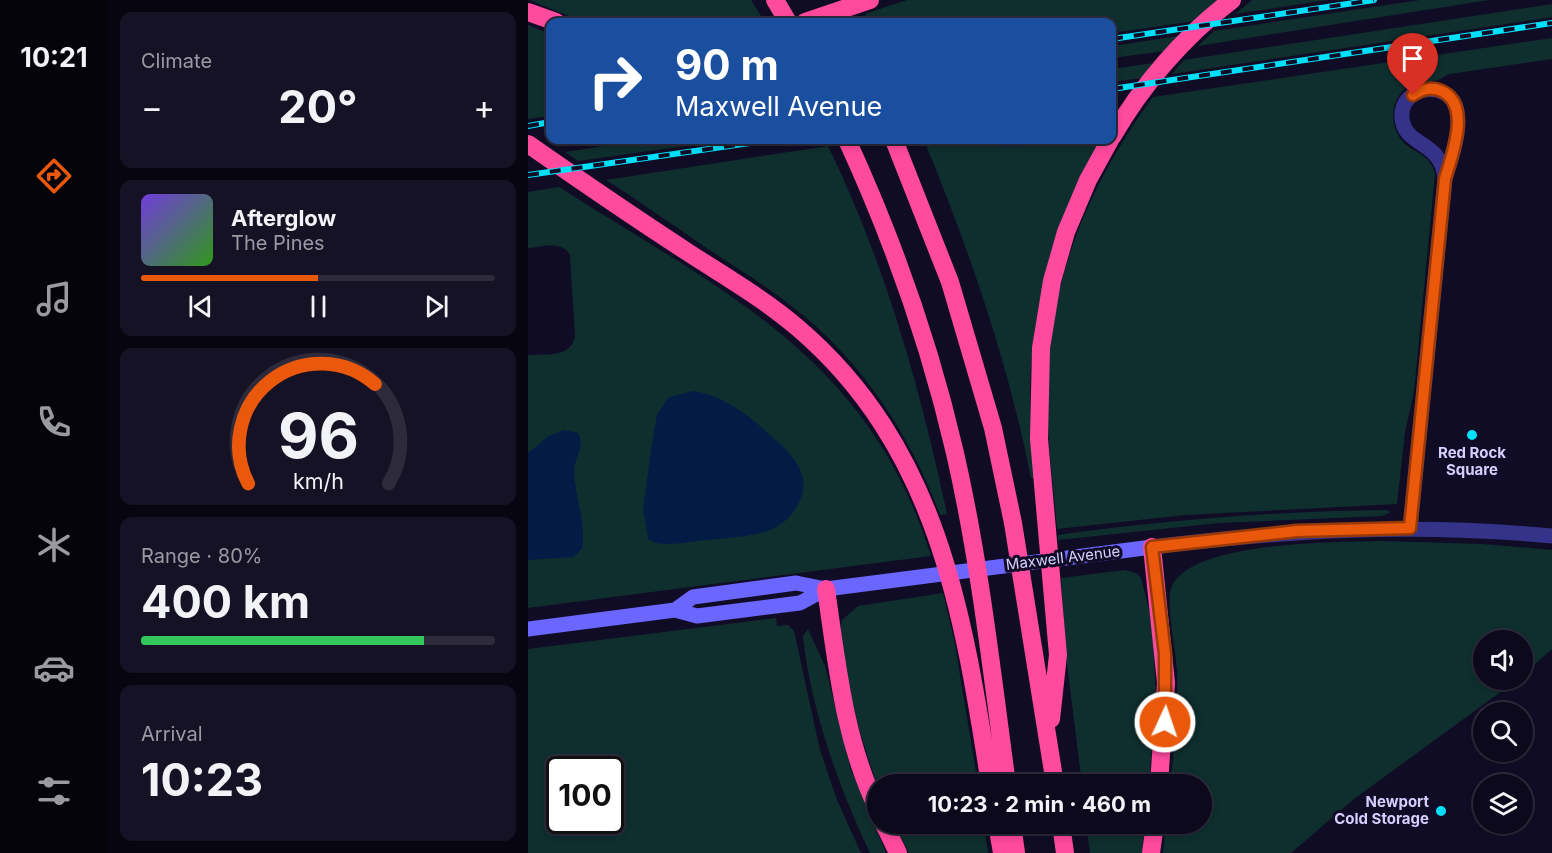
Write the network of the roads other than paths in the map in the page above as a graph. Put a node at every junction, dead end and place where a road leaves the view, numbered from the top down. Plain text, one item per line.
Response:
1 (775, 0) edge
2 (824, 0) edge
3 (842, 0) edge
4 (870, 0) edge
5 (1232, 0) edge
6 (528, 12) edge
7 (546, 18) edge
8 (786, 18) edge
9 (817, 18) edge
10 (834, 18) edge
11 (852, 18) edge
12 (1116, 130) edge
13 (528, 144) edge
14 (850, 144) edge
15 (897, 144) edge
16 (1108, 144) edge
17 (528, 152) edge
18 (1445, 179) junction
19 (596, 192) junction
20 (1410, 528) junction
21 (1552, 536) edge
22 (1152, 547) junction
23 (826, 589) junction
24 (528, 629) edge
25 (1049, 741) junction
26 (988, 774) edge
27 (1006, 774) edge
28 (1054, 774) edge
29 (1160, 774) edge
30 (867, 784) edge
31 (889, 834) edge
32 (998, 834) edge
33 (1013, 834) edge
34 (1062, 834) edge
35 (1154, 834) edge
36 (898, 853) edge
37 (1002, 853) edge
38 (1016, 853) edge
39 (1065, 853) edge
40 (1151, 853) edge

1 - 8 highway
2 - 10 highway
3 - 11 highway
4 - 9 highway
5 - 12 highway
6 - 7 highway
13 - 19 highway
14 - 27 highway
15 - 25 highway
16 - 25 highway
17 - 19 highway
18 - 18 street
18 - 20 street
19 - 26 highway
20 - 21 street, Maxwell Avenue
20 - 22 street, Maxwell Avenue
22 - 23 main road, Maxwell Avenue
22 - 29 highway
23 - 24 main road, Maxwell Avenue
23 - 30 highway
25 - 28 highway
31 - 36 highway
32 - 37 highway
33 - 38 highway
34 - 39 highway
35 - 40 highway

